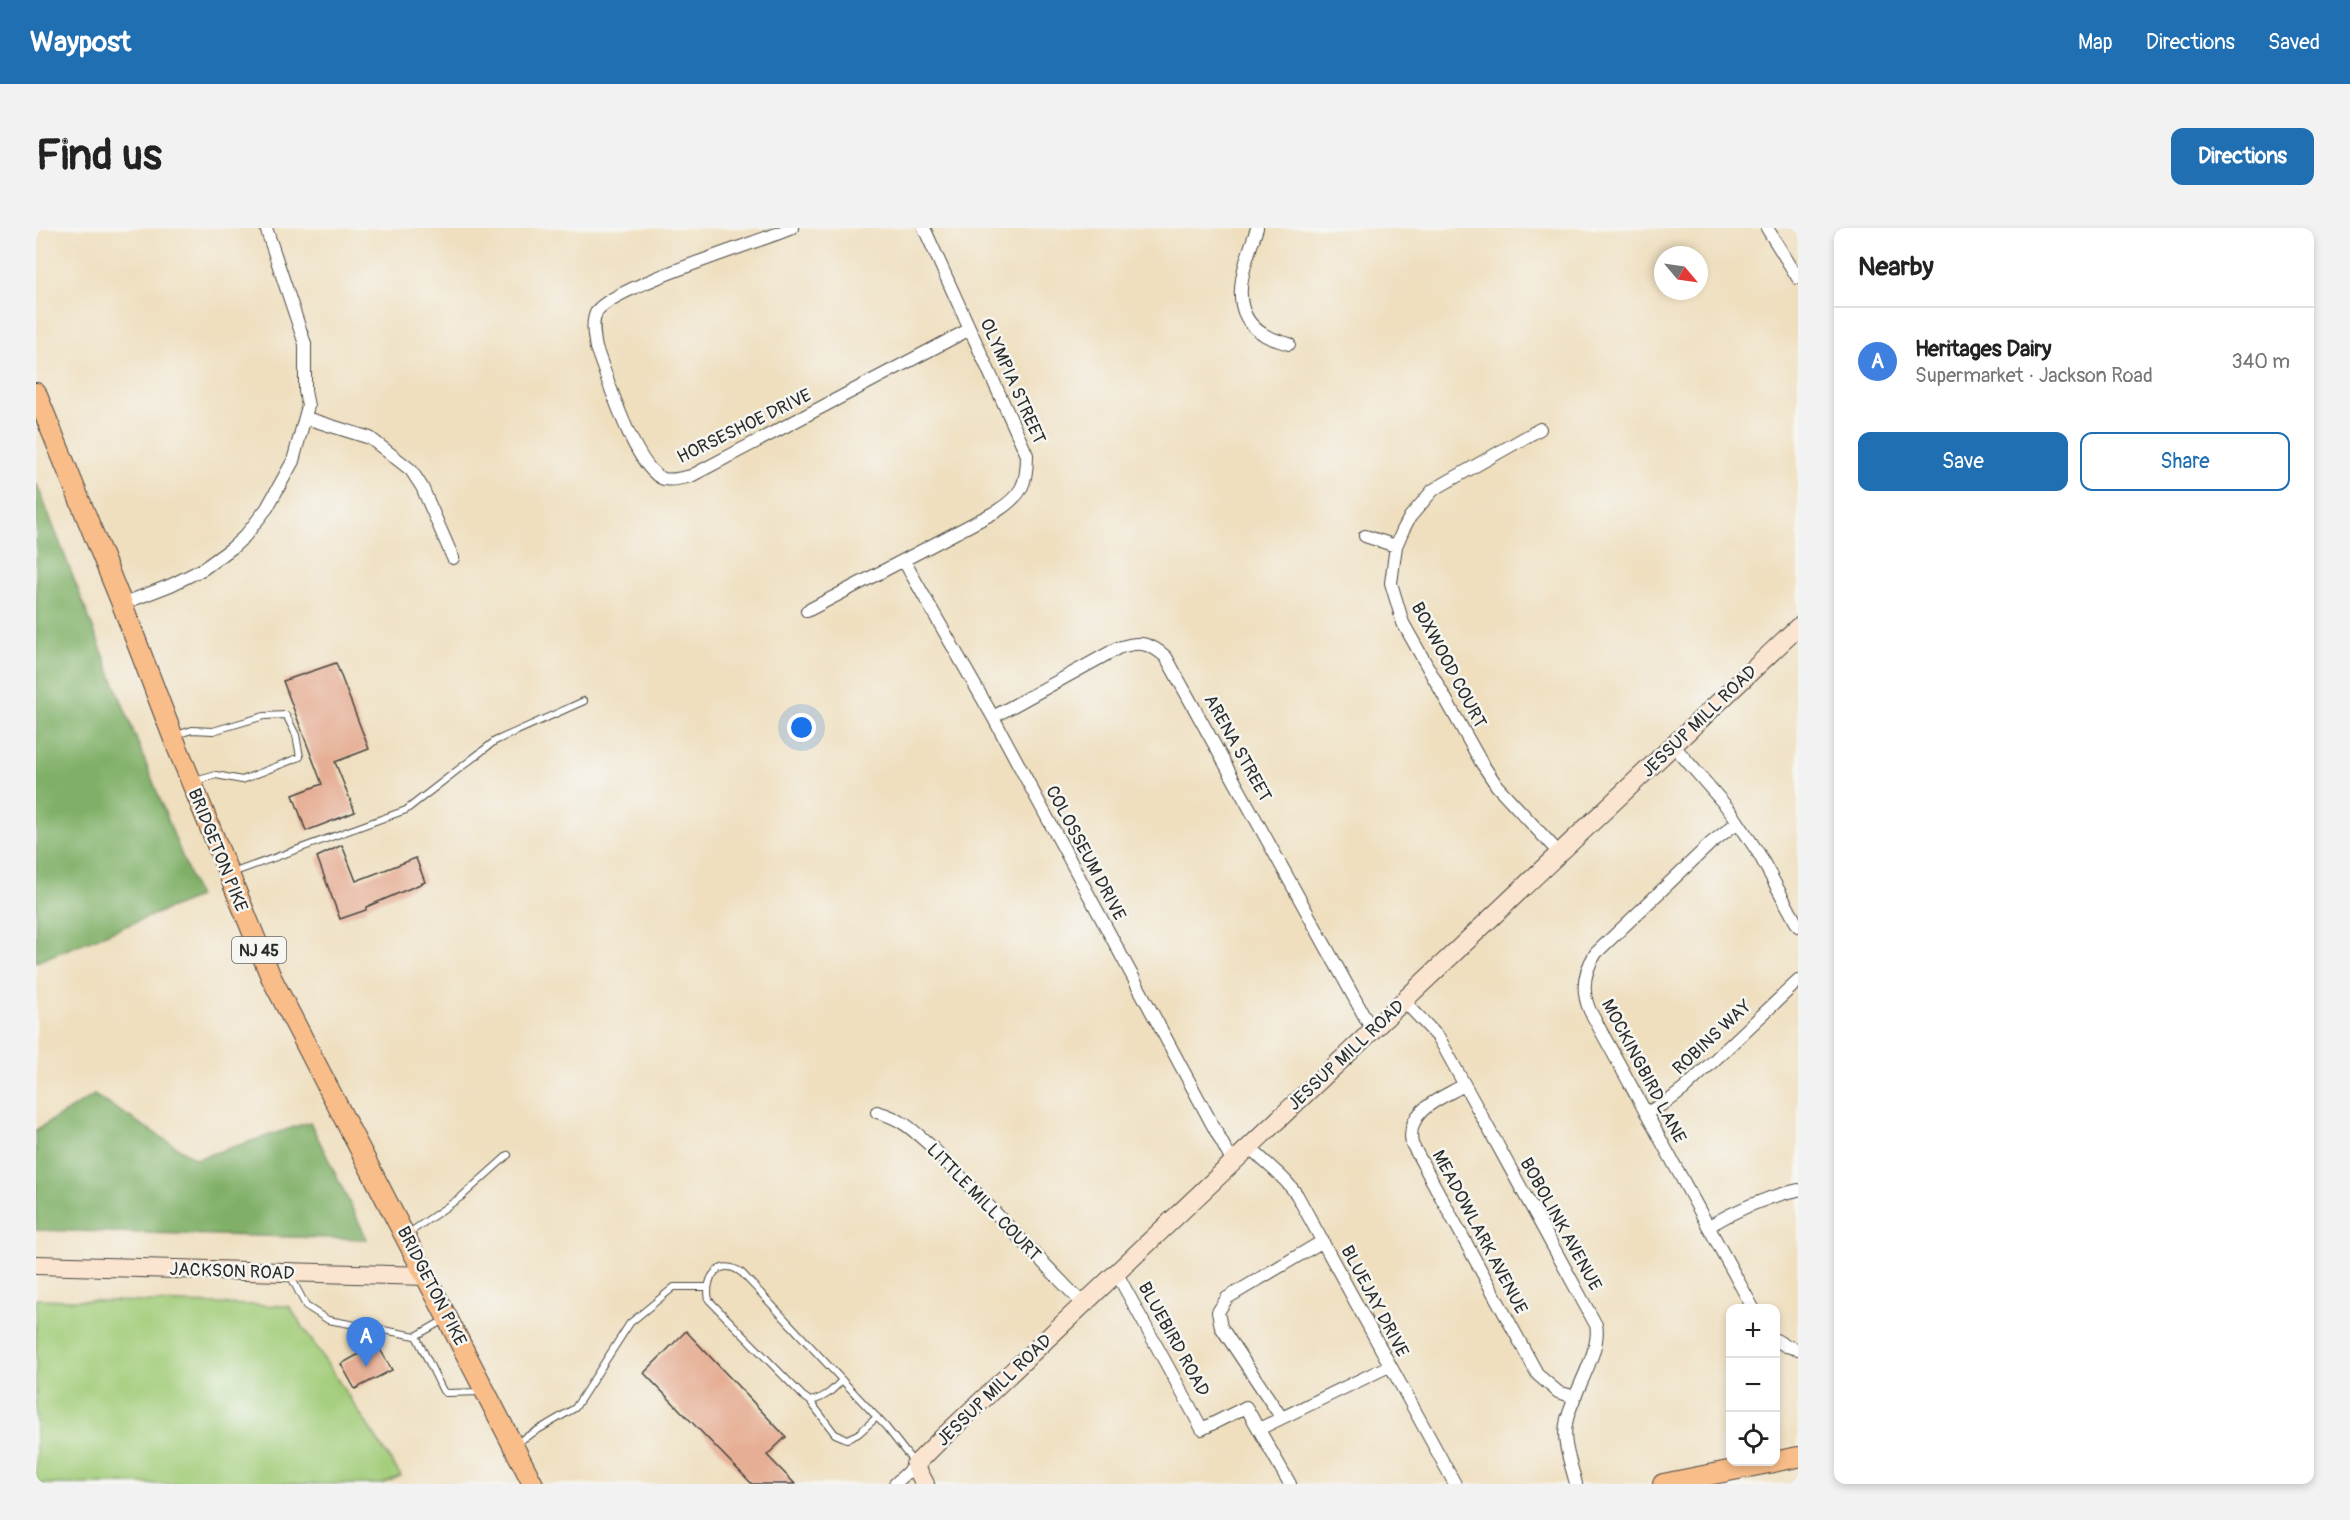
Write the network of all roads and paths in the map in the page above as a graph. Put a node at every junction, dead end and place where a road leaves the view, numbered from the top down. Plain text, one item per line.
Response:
1 (266, 228) edge
2 (792, 228) edge
3 (924, 228) edge
4 (1257, 228) edge
5 (1767, 228) edge
6 (1798, 278) edge
7 (970, 329) junction
8 (1289, 344) dead end
9 (36, 393) edge
10 (306, 418) junction
11 (1540, 429) dead end
12 (1365, 536) dead end
13 (1396, 546) junction
14 (453, 558) dead end
15 (904, 561) junction
16 (122, 604) junction
17 (807, 611) dead end
18 (1798, 627) edge
19 (584, 701) dead end
20 (993, 717) junction
21 (173, 737) junction
22 (1674, 746) junction
23 (191, 783) junction
24 (1738, 822) junction
25 (1559, 853) junction
26 (228, 874) junction
27 (1798, 926) edge
28 (1798, 981) edge
29 (1404, 1001) junction
30 (1372, 1030) junction
31 (1464, 1085) junction
32 (877, 1112) dead end
33 (1646, 1113) junction
34 (1250, 1147) junction
35 (508, 1155) dead end
36 (1233, 1163) junction
37 (1798, 1190) edge
38 (1709, 1226) junction
39 (406, 1235) junction
40 (1323, 1241) junction
41 (36, 1265) edge
42 (288, 1272) junction
43 (1116, 1272) junction
44 (427, 1276) junction
45 (706, 1287) junction
46 (1083, 1304) junction
47 (1751, 1304) edge
48 (448, 1318) junction
49 (416, 1335) junction
50 (1780, 1342) edge
51 (1798, 1349) edge
52 (1389, 1366) junction
53 (842, 1380) junction
54 (486, 1392) junction
55 (1266, 1394) junction
56 (1575, 1397) junction
57 (810, 1401) junction
58 (1246, 1407) junction
59 (877, 1417) junction
60 (1281, 1417) junction
61 (1259, 1429) junction
62 (513, 1444) junction
63 (1798, 1457) edge
64 (915, 1465) junction
65 (533, 1484) edge
66 (895, 1484) edge
67 (925, 1484) edge
68 (1290, 1484) edge
69 (1455, 1484) edge
70 (1576, 1484) edge
71 (1663, 1484) edge

1 - 10 street
2 - 7 street, HORSESHOE DRIVE
3 - 7 street, OLYMPIA STREET
4 - 8 street
5 - 6 street
7 - 15 street, OLYMPIA STREET
9 - 16 main road, BRIDGETON PIKE / NJ 45
10 - 14 street
10 - 16 street
11 - 13 street, BOXWOOD COURT
12 - 13 street
13 - 25 street, BOXWOOD COURT
15 - 17 street, OLYMPIA STREET
15 - 20 street, COLOSSEUM DRIVE
16 - 21 main road, BRIDGETON PIKE / NJ 45
18 - 22 street, JESSUP MILL ROAD
19 - 26 lane
20 - 30 street, ARENA STREET
20 - 36 street, COLOSSEUM DRIVE
21 - 23 main road, BRIDGETON PIKE / NJ 45
21 - 23 lane
22 - 24 street
22 - 25 street, JESSUP MILL ROAD
23 - 26 main road, BRIDGETON PIKE / NJ 45
24 - 27 street
24 - 33 street, MOCKINGBIRD LANE
25 - 29 street, JESSUP MILL ROAD
26 - 39 main road, BRIDGETON PIKE / NJ 45
28 - 33 street, ROBINS WAY
29 - 30 street, JESSUP MILL ROAD
29 - 31 street, BOBOLINK AVENUE
30 - 34 street, JESSUP MILL ROAD
31 - 56 street, BOBOLINK AVENUE
31 - 56 street, MEADOWLARK AVENUE
32 - 46 street, LITTLE MILL COURT
33 - 38 street, MOCKINGBIRD LANE
34 - 36 street, JESSUP MILL ROAD
34 - 40 street, BLUEJAY DRIVE
35 - 39 lane
36 - 43 street, JESSUP MILL ROAD
37 - 38 street
38 - 47 street, MOCKINGBIRD LANE
39 - 44 main road, BRIDGETON PIKE / NJ 45
40 - 52 street, BLUEJAY DRIVE
40 - 55 street
41 - 42 street, JACKSON ROAD
42 - 44 street, JACKSON ROAD
42 - 49 lane
43 - 46 street, JESSUP MILL ROAD
43 - 58 street, BLUEBIRD ROAD
44 - 48 main road, BRIDGETON PIKE / NJ 45
45 - 53 lane
45 - 57 lane
45 - 62 lane
46 - 64 street, JESSUP MILL ROAD
48 - 49 lane
48 - 54 main road, BRIDGETON PIKE / NJ 45
49 - 54 lane
50 - 51 street
52 - 60 street
52 - 69 street, BLUEJAY DRIVE
53 - 57 lane
53 - 59 lane
54 - 62 main road, BRIDGETON PIKE / NJ 45
55 - 58 street
55 - 60 street
56 - 70 street, BOBOLINK AVENUE
57 - 59 lane
58 - 61 street
59 - 64 lane
60 - 61 street
61 - 68 street
62 - 65 main road, BRIDGETON PIKE / NJ 45
63 - 71 main road
64 - 66 street, JESSUP MILL ROAD
64 - 67 street

